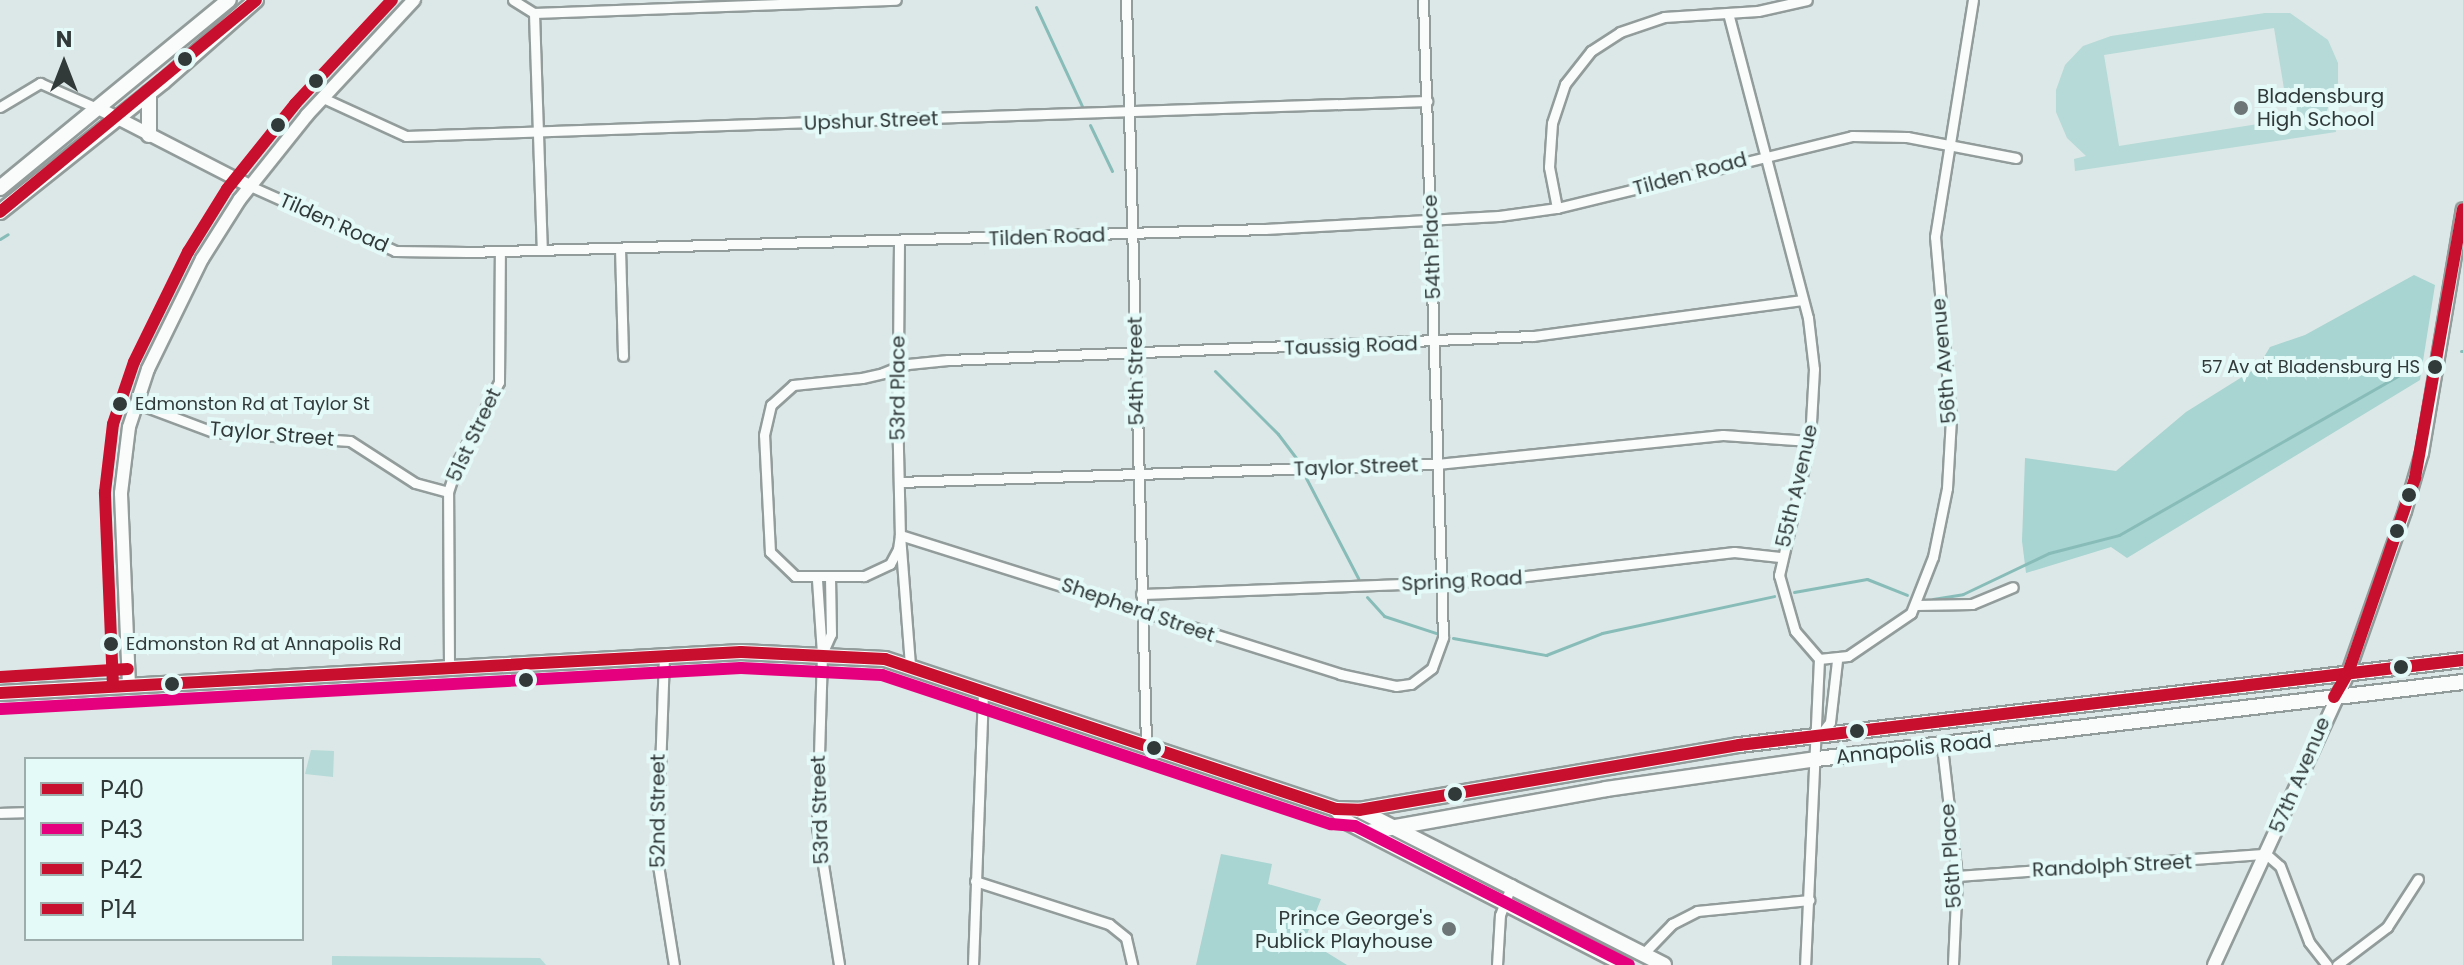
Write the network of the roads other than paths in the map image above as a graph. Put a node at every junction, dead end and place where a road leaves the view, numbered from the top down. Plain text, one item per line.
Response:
1 (229, 0) edge
2 (256, 0) edge
3 (414, 0) edge
4 (513, 0) edge
5 (896, 0) edge
6 (1126, 0) edge
7 (1423, 0) edge
8 (1807, 0) edge
9 (1973, 0) edge
10 (534, 13) junction
11 (1728, 13) junction
12 (149, 93) junction
13 (323, 98) junction
14 (1427, 101) junction
15 (0, 107) edge
16 (100, 109) junction
17 (1129, 112) junction
18 (117, 118) junction
19 (538, 131) junction
20 (149, 135) junction
21 (1948, 147) junction
22 (1763, 154) junction
23 (2016, 158) dead end
24 (250, 186) junction
25 (0, 188) edge
26 (1557, 208) junction
27 (2463, 209) edge
28 (0, 212) edge
29 (1431, 222) junction
30 (1132, 234) junction
31 (899, 242) junction
32 (620, 248) junction
33 (542, 249) junction
34 (500, 251) junction
35 (1802, 300) junction
36 (1435, 344) junction
37 (1135, 353) junction
38 (623, 356) dead end
39 (898, 367) junction
40 (136, 403) junction
41 (1810, 441) junction
42 (1437, 464) junction
43 (1138, 475) junction
44 (899, 482) junction
45 (448, 492) junction
46 (900, 535) junction
47 (1780, 557) junction
48 (830, 579) junction
49 (817, 580) junction
50 (1442, 583) junction
51 (2013, 587) dead end
52 (1141, 594) junction
53 (1916, 605) junction
54 (1142, 611) junction
55 (822, 654) junction
56 (664, 656) junction
57 (1819, 659) junction
58 (2463, 660) edge
59 (1837, 661) junction
60 (910, 665) junction
61 (449, 667) junction
62 (2348, 673) junction
63 (1376, 682) joint
64 (2463, 682) edge
65 (129, 685) junction
66 (983, 689) junction
67 (0, 693) edge
68 (2334, 698) junction
69 (1820, 735) junction
70 (1146, 743) junction
71 (1942, 747) junction
72 (1817, 759) junction
73 (1336, 809) junction
74 (1359, 810) junction
75 (24, 812) edge
76 (0, 813) edge
77 (1435, 818) junction
78 (1388, 825) junction
79 (1368, 832) junction
80 (1432, 844) junction
81 (2266, 854) junction
82 (1957, 876) junction
83 (2418, 879) dead end
84 (975, 881) junction
85 (1512, 884) junction
86 (1809, 900) junction
87 (1503, 901) junction
88 (1643, 954) junction
89 (674, 965) edge
90 (839, 965) edge
91 (973, 965) edge
92 (1132, 965) edge
93 (1497, 965) edge
94 (1625, 965) edge
95 (1664, 965) edge
96 (1805, 965) edge
97 (1953, 965) edge
98 (2214, 965) edge
99 (2327, 965) edge
100 (2337, 965) edge

1 - 16 main road
2 - 12 main road
3 - 13 street
4 - 10 street
5 - 10 street
6 - 17 street, 54th Street
7 - 14 street, 54th Place
8 - 11 street
9 - 21 street, 56th Avenue
10 - 19 street
11 - 22 street, 55th Avenue
11 - 26 street
12 - 18 main road
12 - 20 main road
13 - 19 street, Upshur Street
13 - 24 street
14 - 17 street, Upshur Street
14 - 29 street, 54th Place
15 - 16 street
16 - 18 street, Tilden Road
16 - 25 main road
17 - 19 street, Upshur Street
17 - 30 street, 54th Street
18 - 20 street, Tilden Road
18 - 28 main road
19 - 33 street
20 - 24 street, Tilden Road
21 - 22 street, Tilden Road
21 - 23 street, Tilden Road
21 - 53 street, 56th Avenue
22 - 26 street, Tilden Road
22 - 35 street, 55th Avenue
24 - 34 street, Tilden Road
24 - 40 street
26 - 29 street, Tilden Road
27 - 62 street, 57th Avenue
29 - 30 street, Tilden Road
29 - 36 street, 54th Place
30 - 31 street, Tilden Road
30 - 37 street, 54th Street
31 - 32 street, Tilden Road
31 - 39 street, 53rd Place
32 - 33 street, Tilden Road
32 - 38 street
33 - 34 street, Tilden Road
34 - 45 street, 51st Street
35 - 36 street, Taussig Road
35 - 41 street, 55th Avenue
36 - 37 street, Taussig Road
36 - 42 street, 54th Place
37 - 39 street, Taussig Road
37 - 43 street, 54th Street
39 - 44 street, 53rd Place
39 - 49 street, Taussig Road
40 - 45 street, Taylor Street
40 - 65 street
41 - 42 street, Taylor Street
41 - 47 street, 55th Avenue
42 - 43 street, Taylor Street
42 - 50 street, 54th Place
43 - 44 street, Taylor Street
43 - 52 street, 54th Street
44 - 46 street, 53rd Place
45 - 61 street, 51st Street
46 - 48 street, 53rd Place
46 - 54 street, Shepherd Street
46 - 60 street, 53rd Place
47 - 50 street, Spring Road
47 - 57 street, 55th Avenue
48 - 49 street, 53rd Place
48 - 55 street
49 - 55 street
50 - 52 street, Spring Road
50 - 63 street, 54th Place
51 - 53 street
52 - 54 street, 54th Street
53 - 59 street, 56th Avenue
54 - 63 street, Shepherd Street
54 - 70 street, 54th Street
55 - 56 main road
55 - 60 main road
55 - 90 street, 53rd Street
56 - 61 main road
56 - 89 street, 52nd Street
57 - 59 street
57 - 69 street
58 - 62 main road, Annapolis Road
59 - 69 street
60 - 66 main road
61 - 65 main road
62 - 68 street, 57th Avenue
62 - 69 main road, Annapolis Road
64 - 68 main road, Annapolis Road
65 - 67 main road
66 - 70 main road
66 - 84 street
68 - 71 main road, Annapolis Road
68 - 81 street, 57th Avenue
69 - 72 street
69 - 74 main road, Annapolis Road
70 - 73 main road
71 - 72 main road, Annapolis Road
71 - 82 street, 56th Place
72 - 77 main road, Annapolis Road
72 - 86 street
73 - 74 main road
73 - 79 main road
74 - 78 main road
75 - 76 street
77 - 78 main road, Annapolis Road
77 - 80 main road
78 - 79 main road, Annapolis Road
78 - 80 main road
79 - 87 main road
80 - 85 main road
81 - 82 street, Randolph Street
81 - 98 street, 57th Avenue
81 - 99 street
82 - 97 street, 56th Place
83 - 100 street
84 - 91 street
84 - 92 street
85 - 87 street
85 - 88 main road
86 - 88 street
86 - 96 street
87 - 93 street
87 - 94 main road
88 - 95 main road

